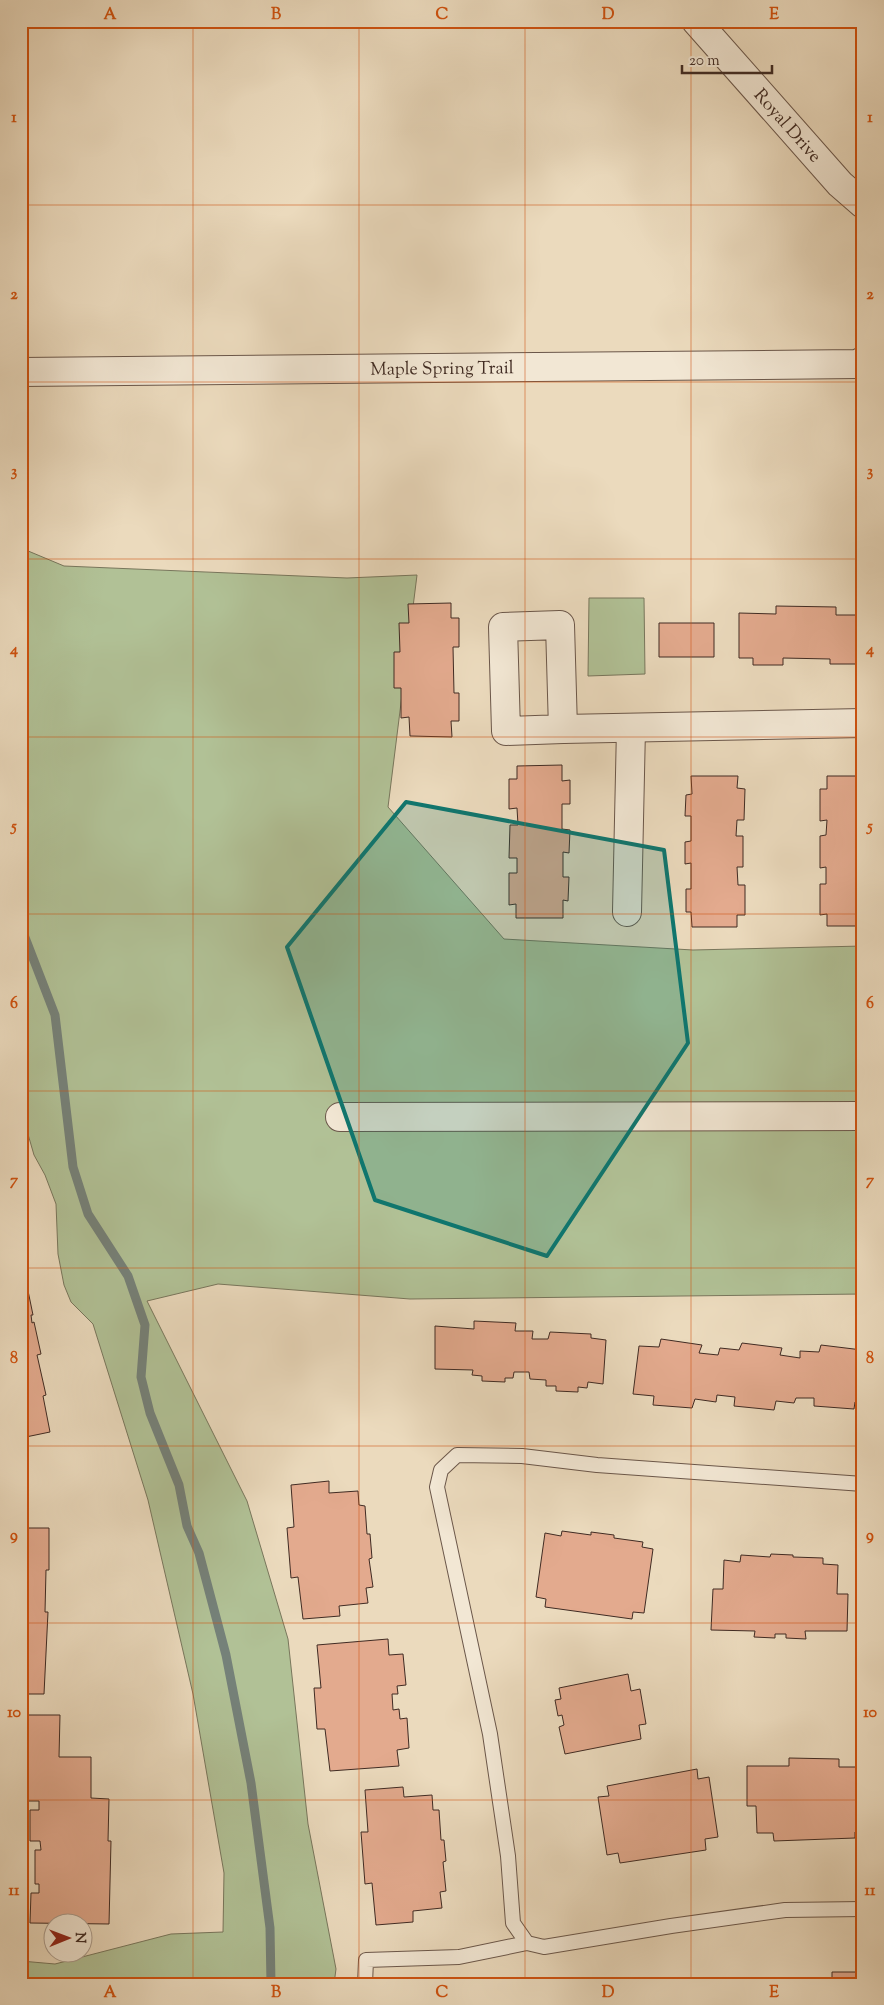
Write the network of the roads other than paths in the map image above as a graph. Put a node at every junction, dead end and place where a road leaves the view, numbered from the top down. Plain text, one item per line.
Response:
1 (696, 21) edge
2 (863, 204) edge
3 (863, 361) edge
4 (21, 372) edge
5 (863, 723) edge
6 (631, 728) junction
7 (563, 729) dead end
8 (627, 912) dead end
9 (863, 1116) edge
10 (340, 1117) dead end
11 (863, 1484) edge
12 (863, 1909) edge
13 (527, 1943) junction
14 (365, 1984) edge

1 - 2 street, Royal Drive
3 - 4 street, Maple Spring Trail
5 - 6 street
6 - 7 street
6 - 8 street
9 - 10 street
11 - 13 lane
12 - 13 lane
13 - 14 lane

